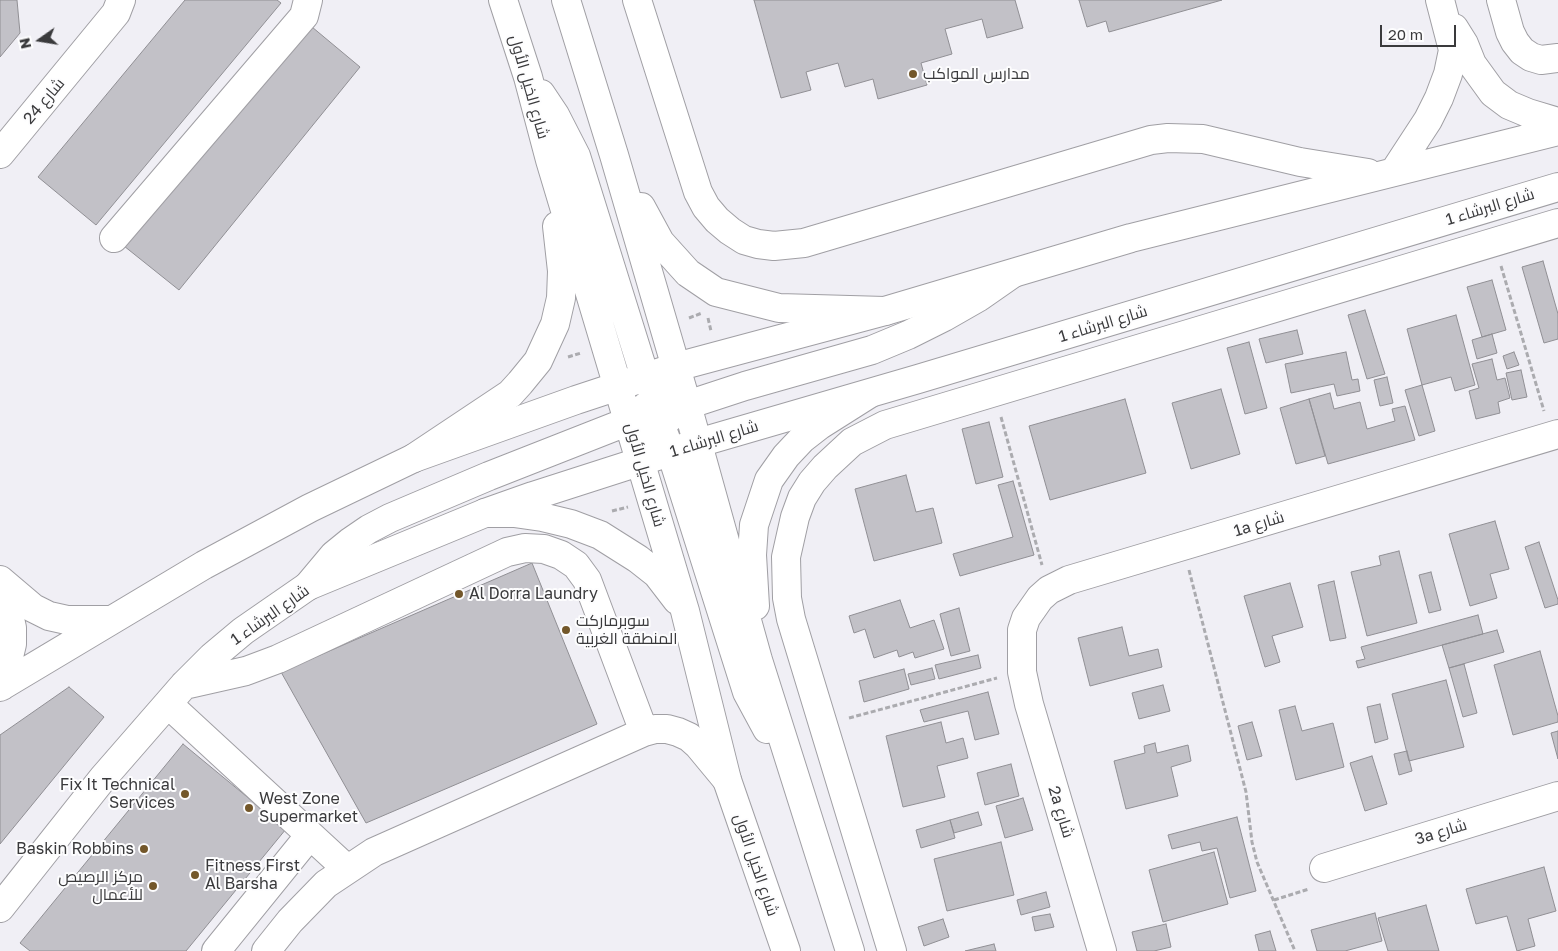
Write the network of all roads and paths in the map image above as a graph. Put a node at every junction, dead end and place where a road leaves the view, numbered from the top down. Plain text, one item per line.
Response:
1 (308, 0) edge
2 (503, 0) edge
3 (566, 0) edge
4 (637, 0) edge
5 (1501, 0) edge
6 (123, 1) edge
7 (1441, 5) edge
8 (1558, 58) edge
9 (528, 77) junction
10 (1558, 122) edge
11 (1558, 131) edge
12 (0, 154) edge
13 (614, 155) junction
14 (550, 160) junction
15 (1388, 174) junction
16 (1558, 187) edge
17 (1558, 223) edge
18 (114, 238) dead end
19 (1494, 242) junction
20 (1012, 274) junction
21 (885, 311) junction
22 (676, 368) junction
23 (918, 379) junction
24 (618, 385) junction
25 (994, 391) junction
26 (869, 394) junction
27 (656, 408) junction
28 (928, 411) junction
29 (1555, 435) edge
30 (698, 443) junction
31 (671, 452) junction
32 (414, 458) junction
33 (641, 463) junction
34 (484, 513) junction
35 (1183, 546) junction
36 (1, 581) edge
37 (308, 586) junction
38 (1049, 590) junction
39 (685, 611) junction
40 (111, 620) junction
41 (758, 660) junction
42 (1022, 672) junction
43 (1, 687) edge
44 (176, 695) junction
45 (823, 725) junction
46 (644, 732) junction
47 (788, 758) junction
48 (728, 780) junction
49 (1558, 796) edge
50 (310, 835) junction
51 (1324, 868) dead end
52 (347, 869) junction
53 (0, 908) edge
54 (216, 951) edge
55 (266, 951) edge
56 (786, 951) edge
57 (850, 951) edge
58 (892, 951) edge
59 (1102, 951) edge
60 (1295, 951) edge

1 - 18 street
2 - 9 street, شارع الخيل الأول
3 - 13 street, شارع الخيل الأول
4 - 15 street
5 - 8 street
6 - 12 street, شارع 24
7 - 10 street
7 - 15 street
9 - 14 street, شارع الخيل الأول
9 - 27 street
11 - 15 street
13 - 21 street
13 - 22 street, شارع الخيل الأول
14 - 24 street, شارع الخيل الأول
14 - 32 street
15 - 20 street
16 - 23 street, شارع البرشاء 1
17 - 19 street
19 - 25 street
19 - 29 path
20 - 21 street
20 - 27 street
21 - 22 street
22 - 27 street, شارع الخيل الأول
22 - 27 street
23 - 26 street, شارع البرشاء 1
23 - 28 street
24 - 27 street, شارع الخيل الأول
24 - 27 street
24 - 32 street
25 - 28 street
25 - 38 path
26 - 30 street, شارع البرشاء 1
26 - 41 street
27 - 30 street, شارع الخيل الأول
27 - 31 street
27 - 33 street, شارع الخيل الأول
27 - 37 street
28 - 45 street
29 - 35 street, 1a شارع
30 - 31 street, شارع البرشاء 1
30 - 41 street, شارع الخيل الأول
31 - 33 street, شارع البرشاء 1
31 - 47 street
32 - 40 street
33 - 34 street, شارع البرشاء 1
33 - 39 street, شارع الخيل الأول
34 - 37 street, شارع البرشاء 1
34 - 39 street
35 - 38 street, 1a شارع
35 - 60 path
36 - 40 street
36 - 43 street
37 - 44 street, شارع البرشاء 1
38 - 42 street, 1a شارع
39 - 48 street, شارع الخيل الأول
40 - 43 street
41 - 47 street, شارع الخيل الأول
42 - 45 path
42 - 59 street, 2a شارع
44 - 46 street
44 - 50 street
44 - 53 street, شارع البرشاء 1
45 - 58 street
46 - 48 street
46 - 52 street
47 - 57 street, شارع الخيل الأول
48 - 56 street, شارع الخيل الأول
49 - 51 street, 3a شارع
50 - 52 street
50 - 54 street
52 - 55 street

